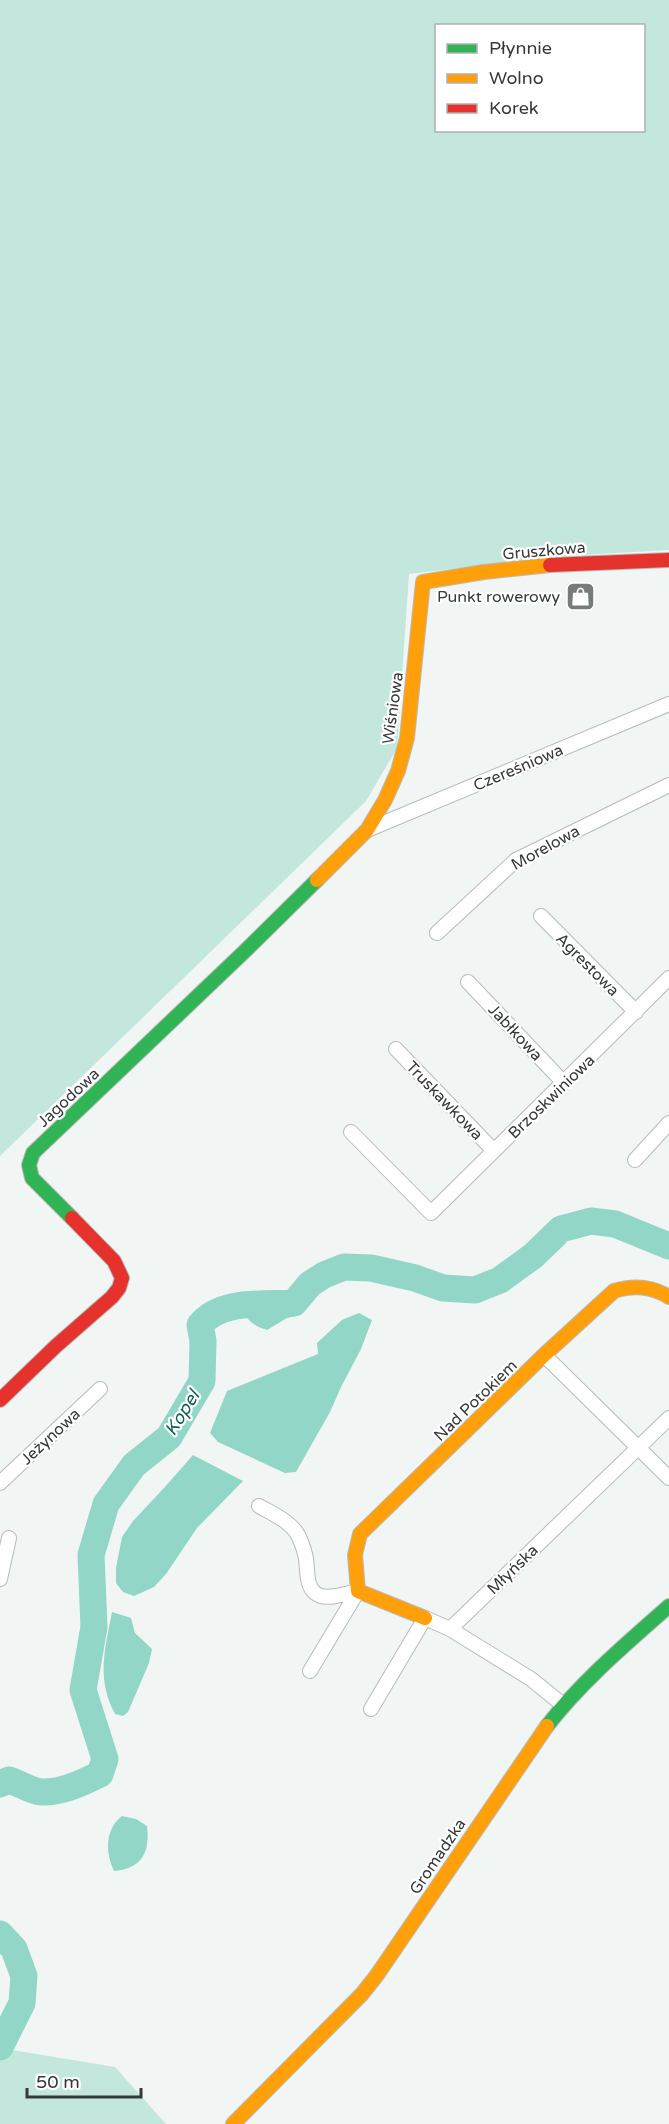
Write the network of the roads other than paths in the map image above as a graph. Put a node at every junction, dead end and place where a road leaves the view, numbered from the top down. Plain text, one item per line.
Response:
1 (669, 560) edge
2 (423, 582) joint
3 (669, 704) edge
4 (669, 785) edge
5 (367, 830) junction
6 (541, 916) dead end
7 (437, 933) dead end
8 (669, 978) edge
9 (468, 982) dead end
10 (636, 1012) junction
11 (396, 1049) dead end
12 (564, 1083) junction
13 (669, 1123) edge
14 (351, 1132) dead end
15 (494, 1151) junction
16 (635, 1160) dead end
17 (669, 1297) edge
18 (544, 1355) junction
19 (100, 1389) dead end
20 (0, 1400) edge
21 (669, 1418) edge
22 (637, 1449) junction
23 (669, 1478) edge
24 (0, 1483) edge
25 (259, 1506) dead end
26 (9, 1538) dead end
27 (0, 1579) edge
28 (358, 1591) junction
29 (669, 1606) edge
30 (425, 1618) junction
31 (450, 1629) junction
32 (310, 1671) dead end
33 (563, 1705) junction
34 (371, 1709) dead end
35 (233, 2124) edge

1 - 2 street, Gruszkowa
2 - 5 street, Wiśniowa
3 - 5 street, Czereśniowa
4 - 7 street, Morelowa
5 - 20 street, Jagodowa
6 - 10 street, Agrestowa
8 - 10 street, Brzoskwiniowa
9 - 12 street, Jabłkowa
10 - 12 street, Brzoskwiniowa
11 - 15 street, Truskawkowa
12 - 15 street, Brzoskwiniowa
13 - 16 street
14 - 15 street, Brzoskwiniowa
17 - 18 street, Nad Potokiem
18 - 22 street
18 - 28 street, Nad Potokiem
19 - 24 street, Jeżynowa
21 - 22 street, Młyńska
22 - 23 street
22 - 31 street, Młyńska
25 - 28 street
26 - 27 street
28 - 30 street
28 - 32 street
29 - 33 street, Gromadzka
30 - 31 street
30 - 34 street
31 - 33 street
33 - 35 street, Gromadzka

